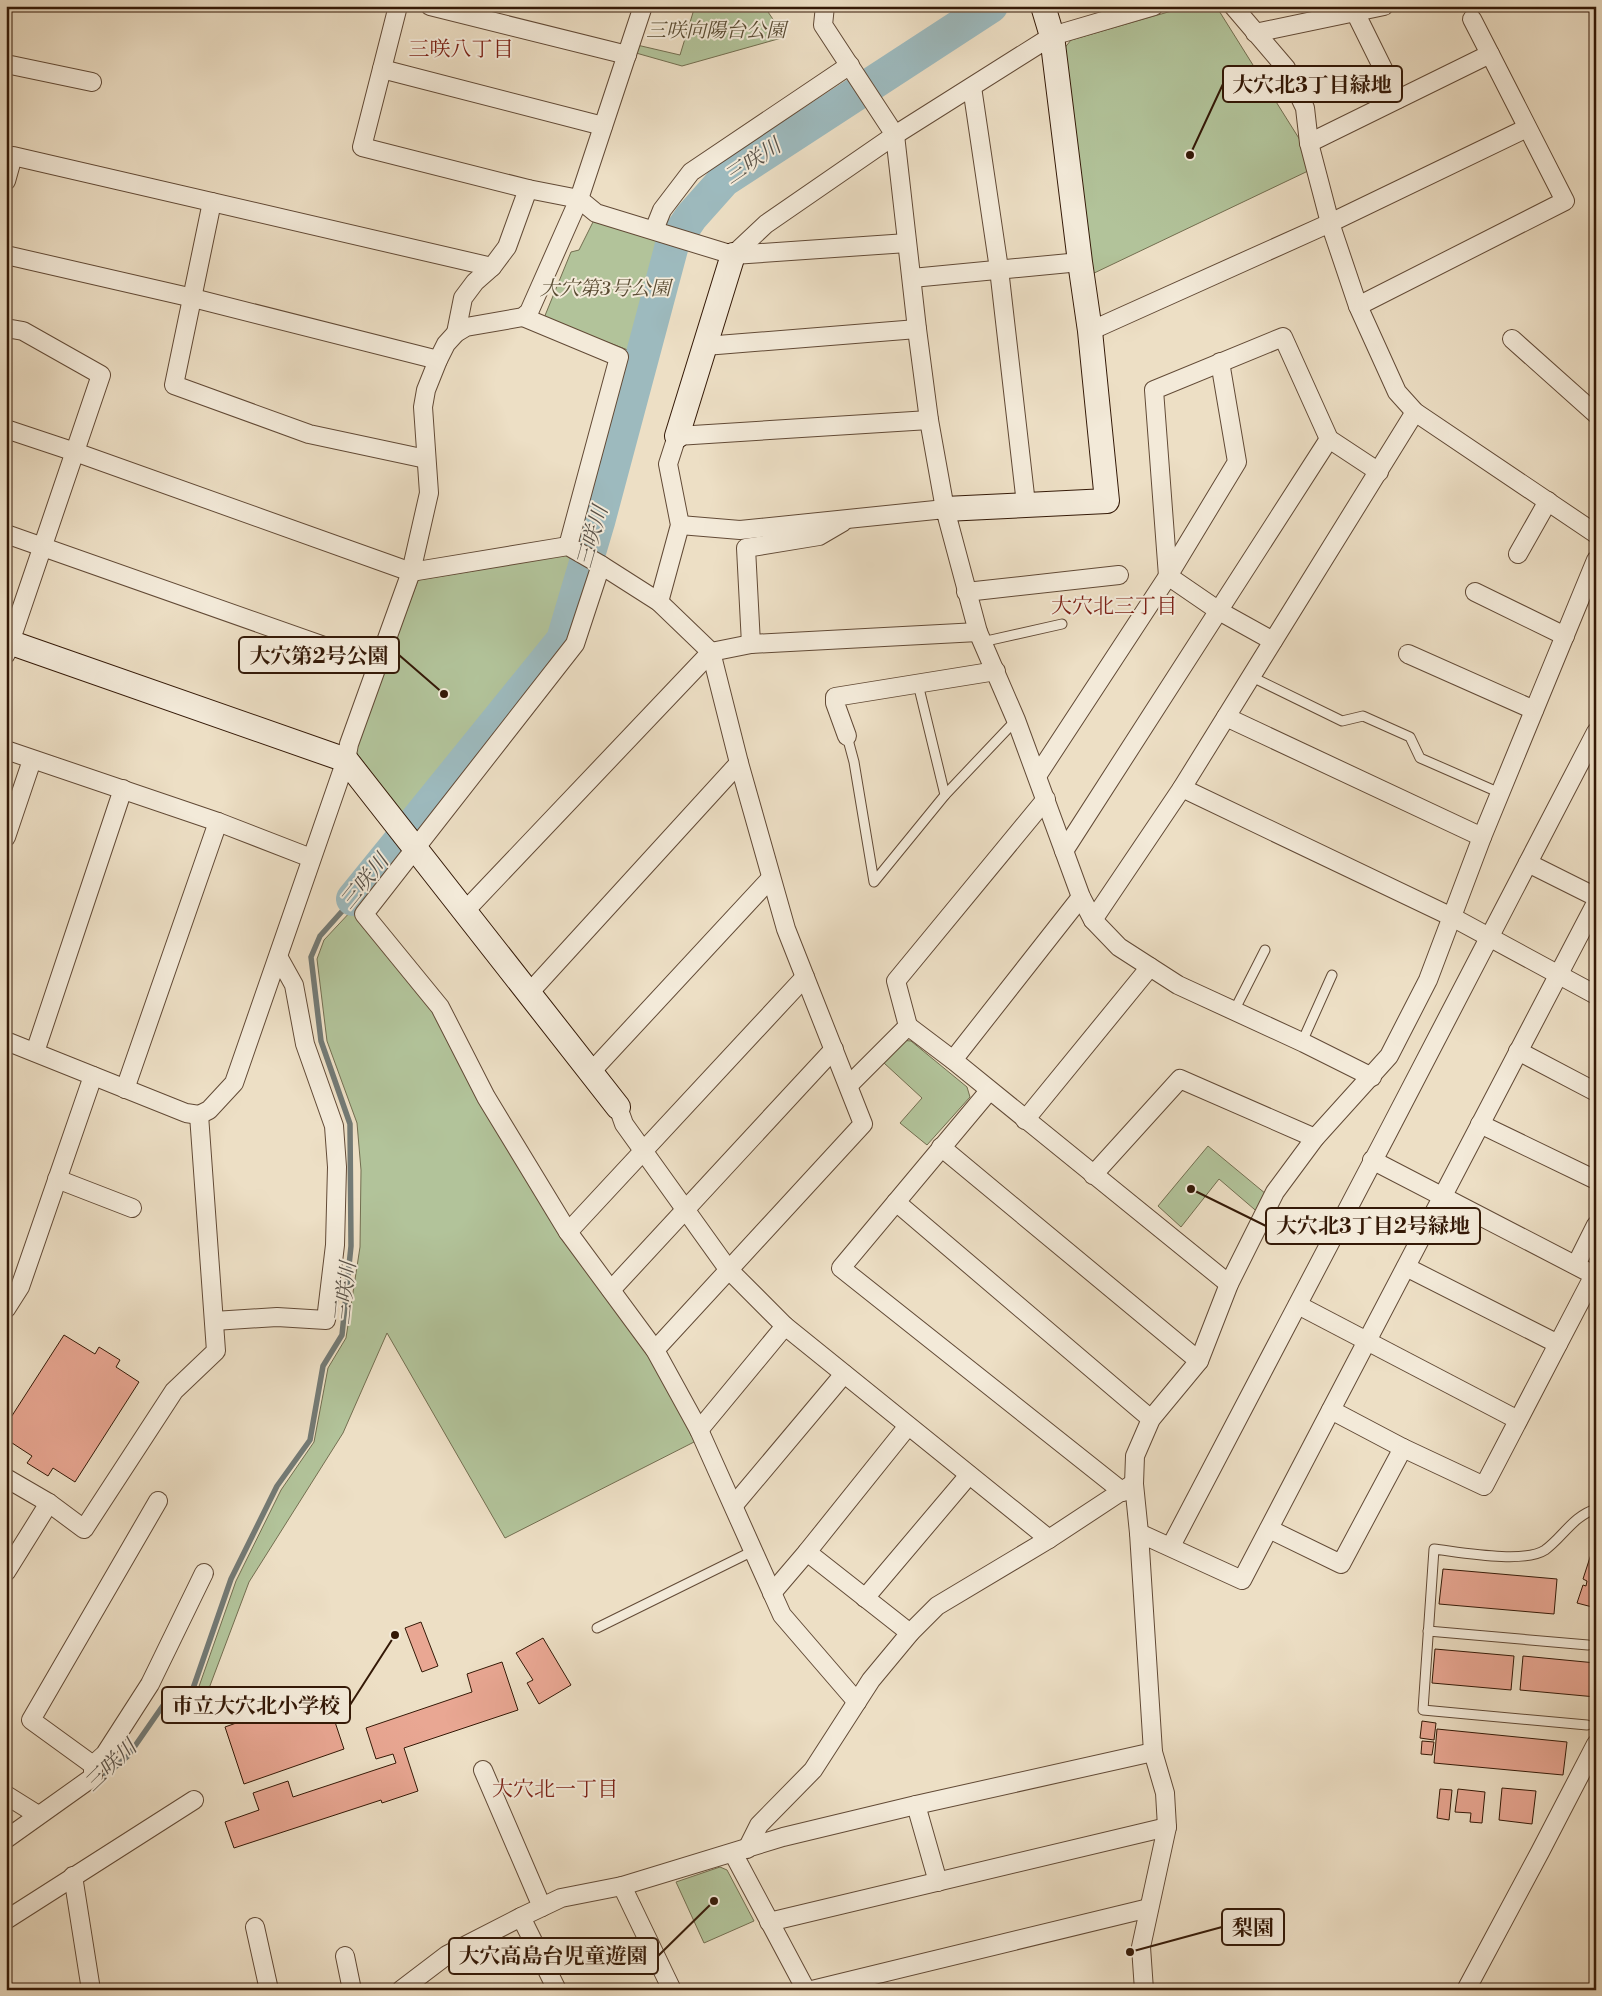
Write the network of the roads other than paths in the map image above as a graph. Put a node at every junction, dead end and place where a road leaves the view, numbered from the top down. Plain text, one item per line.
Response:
1 (398, 6) edge
2 (430, 6) edge
3 (643, 6) edge
4 (825, 6) edge
5 (1043, 6) edge
6 (1154, 6) edge
7 (1233, 6) edge
8 (1384, 6) edge
9 (1355, 12) junction
10 (1472, 19) dead end
11 (1255, 33) junction
12 (1052, 36) junction
13 (1490, 54) junction
14 (627, 55) junction
15 (6, 64) edge
16 (850, 64) junction
17 (382, 69) junction
18 (92, 82) dead end
19 (972, 87) junction
20 (1398, 99) junction
21 (603, 126) junction
22 (1527, 128) junction
23 (895, 135) junction
24 (1310, 144) junction
25 (6, 181) edge
26 (528, 189) junction
27 (579, 199) junction
28 (212, 202) junction
29 (1330, 223) junction
30 (669, 235) junction
31 (907, 243) junction
32 (6, 255) edge
33 (733, 255) junction
34 (1080, 262) junction
35 (492, 267) junction
36 (999, 269) junction
37 (912, 278) junction
38 (193, 298) junction
39 (1358, 306) junction
40 (523, 317) junction
41 (6, 328) edge
42 (917, 328) junction
43 (1090, 331) junction
44 (456, 333) junction
45 (1512, 339) dead end
46 (705, 346) junction
47 (438, 360) junction
48 (1220, 362) junction
49 (1415, 412) junction
50 (1596, 414) edge
51 (929, 420) junction
52 (6, 429) edge
53 (677, 436) junction
54 (1329, 439) junction
55 (75, 452) junction
56 (426, 459) junction
57 (1379, 472) junction
58 (1548, 501) junction
59 (1026, 504) junction
60 (945, 509) junction
61 (850, 518) junction
62 (680, 525) junction
63 (6, 534) edge
64 (1596, 534) edge
65 (42, 546) junction
66 (568, 546) junction
67 (1518, 554) dead end
68 (1596, 560) edge
69 (601, 565) junction
70 (410, 572) junction
71 (1120, 575) dead end
72 (1168, 576) junction
73 (966, 592) junction
74 (1475, 592) dead end
75 (659, 602) junction
76 (1219, 611) junction
77 (1062, 624) dead end
78 (1565, 636) junction
79 (980, 637) junction
80 (1273, 641) junction
81 (751, 644) junction
82 (8, 646) edge
83 (711, 652) junction
84 (1408, 654) dead end
85 (378, 665) junction
86 (996, 670) junction
87 (1250, 676) junction
88 (918, 684) junction
89 (1534, 710) junction
90 (1226, 717) junction
91 (1016, 720) junction
92 (1596, 732) edge
93 (847, 736) joint
94 (6, 750) edge
95 (32, 760) junction
96 (346, 760) junction
97 (739, 763) junction
98 (1037, 776) junction
99 (1182, 788) junction
100 (124, 789) junction
101 (1500, 793) junction
102 (945, 795) junction
103 (1046, 799) junction
104 (218, 822) junction
105 (6, 837) edge
106 (1482, 837) junction
107 (410, 840) junction
108 (1064, 851) junction
109 (311, 858) junction
110 (1528, 863) junction
111 (771, 878) junction
112 (1596, 897) edge
113 (1082, 898) junction
114 (1596, 903) edge
115 (464, 912) junction
116 (1452, 917) junction
117 (1093, 920) junction
118 (1491, 937) junction
119 (1265, 950) dead end
120 (279, 958) junction
121 (1150, 967) junction
122 (1558, 975) junction
123 (1332, 976) dead end
124 (805, 977) junction
125 (529, 993) junction
126 (1596, 995) edge
127 (1234, 1011) junction
128 (908, 1026) junction
129 (6, 1040) edge
130 (1302, 1042) junction
131 (834, 1049) junction
132 (1518, 1051) junction
133 (35, 1052) junction
134 (952, 1060) junction
135 (591, 1072) junction
136 (93, 1076) junction
137 (1372, 1077) junction
138 (849, 1085) junction
139 (125, 1089) junction
140 (989, 1091) junction
141 (1596, 1092) edge
142 (618, 1107) joint
143 (199, 1115) junction
144 (1026, 1120) junction
145 (1480, 1124) junction
146 (1314, 1138) junction
147 (941, 1147) junction
148 (643, 1152) junction
149 (1372, 1160) junction
150 (1093, 1175) junction
151 (57, 1179) junction
152 (1596, 1180) edge
153 (1442, 1197) junction
154 (896, 1202) junction
155 (132, 1208) dead end
156 (686, 1210) junction
157 (1596, 1225) edge
158 (568, 1232) junction
159 (1576, 1265) junction
160 (1406, 1267) junction
161 (728, 1269) junction
162 (1229, 1284) junction
163 (611, 1290) junction
164 (1298, 1305) junction
165 (6, 1309) edge
166 (214, 1321) junction
167 (784, 1326) junction
168 (1367, 1341) junction
169 (1558, 1344) junction
170 (656, 1350) junction
171 (1199, 1361) junction
172 (844, 1374) junction
173 (1331, 1410) junction
174 (1151, 1419) junction
175 (1518, 1420) junction
176 (908, 1426) junction
177 (699, 1430) junction
178 (1403, 1448) junction
179 (969, 1475) junction
180 (6, 1478) edge
181 (1128, 1488) junction
182 (158, 1501) dead end
183 (48, 1503) junction
184 (734, 1505) junction
185 (1596, 1509) edge
186 (1269, 1529) junction
187 (1139, 1532) junction
188 (1049, 1540) junction
189 (1171, 1546) junction
190 (753, 1551) junction
191 (807, 1552) junction
192 (6, 1572) edge
193 (204, 1573) dead end
194 (772, 1593) junction
195 (865, 1598) junction
196 (597, 1628) dead end
197 (1428, 1631) junction
198 (910, 1633) junction
199 (1588, 1645) dead end
200 (857, 1702) junction
201 (1587, 1725) dead end
202 (1596, 1744) edge
203 (1153, 1752) junction
204 (93, 1765) junction
205 (483, 1770) dead end
206 (6, 1795) edge
207 (194, 1800) dead end
208 (916, 1805) junction
209 (38, 1815) junction
210 (1167, 1827) junction
211 (6, 1839) edge
212 (740, 1851) junction
213 (73, 1876) junction
214 (938, 1882) junction
215 (622, 1886) junction
216 (542, 1907) junction
217 (1149, 1908) junction
218 (521, 1917) junction
219 (6, 1920) edge
220 (769, 1922) junction
221 (255, 1928) dead end
222 (345, 1956) dead end
223 (91, 1990) edge
224 (269, 1990) edge
225 (352, 1990) edge
226 (401, 1990) edge
227 (557, 1990) edge
228 (672, 1990) edge
229 (806, 1990) edge
230 (812, 1990) edge
231 (1144, 1990) edge
232 (1466, 1990) edge

1 - 17 street
2 - 14 street
3 - 14 street
4 - 16 street
5 - 12 street
6 - 12 street
7 - 11 street
8 - 9 street
9 - 11 street
9 - 20 street
10 - 13 street
11 - 24 street
12 - 19 street
12 - 34 street
13 - 20 street
13 - 22 street
14 - 21 street
15 - 18 street
16 - 23 street
16 - 30 street
17 - 21 street
17 - 26 street
19 - 23 street
19 - 36 street
20 - 24 street
21 - 27 street
22 - 29 street
22 - 39 street
23 - 31 street
23 - 33 street
24 - 29 street
25 - 28 street
26 - 27 street
26 - 35 street
27 - 30 street
27 - 40 street
28 - 35 street
28 - 38 street
29 - 39 street
29 - 43 street
30 - 33 street
31 - 33 street
31 - 37 street
32 - 38 street
33 - 46 street
34 - 36 street
34 - 43 street
35 - 44 street
36 - 37 street
36 - 59 street
37 - 42 street
38 - 47 street
38 - 56 street
39 - 49 street
40 - 44 street
40 - 66 street
41 - 55 street
42 - 46 street
42 - 51 street
43 - 59 street
44 - 47 street
45 - 50 street
46 - 53 street
47 - 56 street
48 - 54 street
48 - 72 street
48 - 72 street
49 - 57 street
49 - 58 street
51 - 53 street
51 - 60 street
52 - 55 street
53 - 62 street
54 - 57 street
54 - 76 street
55 - 65 street
55 - 70 street
56 - 70 street
57 - 80 street
58 - 64 street
58 - 67 street
59 - 60 street
60 - 61 street
60 - 73 street
61 - 62 street
61 - 81 street
62 - 75 street
63 - 65 street
65 - 82 street
65 - 85 street
66 - 69 street
66 - 70 street
68 - 78 street
69 - 75 street
69 - 107 street
70 - 85 street
71 - 73 street
72 - 76 street
72 - 98 street
73 - 79 street
74 - 78 street
75 - 83 street
76 - 80 street
76 - 108 street
77 - 79 lane
78 - 89 street
79 - 81 street
79 - 86 street
80 - 87 street
81 - 83 street
82 - 96 street
83 - 97 street
83 - 115 street
84 - 89 street
85 - 96 street
86 - 88 street
86 - 91 street
87 - 90 street
87 - 101 lane
88 - 93 street
88 - 102 lane
89 - 101 street
90 - 99 street
90 - 106 street
91 - 98 street
91 - 102 lane
92 - 110 street
93 - 102 lane
94 - 95 street
95 - 100 street
95 - 105 street
96 - 107 street
96 - 109 street
97 - 111 street
97 - 125 street
98 - 103 street
99 - 116 street
99 - 117 street
100 - 104 street
100 - 133 street
101 - 106 street
103 - 108 street
103 - 128 street
104 - 109 street
104 - 139 street
106 - 116 street
107 - 115 street
107 - 158 street
108 - 113 street
109 - 120 street
110 - 112 street
110 - 118 street
111 - 124 street
111 - 135 street
113 - 117 street
113 - 134 street
114 - 122 street
115 - 125 street
116 - 118 street
116 - 137 street
117 - 121 street
118 - 122 street
118 - 149 street
119 - 127 lane
120 - 143 street
120 - 166 street
121 - 127 street
121 - 144 street
122 - 126 street
122 - 132 street
123 - 130 lane
124 - 131 street
124 - 148 street
125 - 135 street
127 - 130 street
128 - 134 street
128 - 138 street
129 - 133 street
130 - 137 street
131 - 138 street
131 - 156 street
132 - 141 street
132 - 145 street
133 - 136 street
134 - 140 street
135 - 142 street
136 - 139 street
136 - 151 street
137 - 146 street
138 - 161 street
139 - 143 street
140 - 144 street
140 - 147 street
142 - 148 street
143 - 166 street
144 - 150 street
145 - 152 street
145 - 153 street
146 - 150 street
146 - 162 street
147 - 154 street
147 - 171 street
148 - 156 street
148 - 158 street
149 - 153 street
149 - 164 street
150 - 162 street
151 - 155 street
151 - 165 street
153 - 159 street
153 - 160 street
154 - 174 street
154 - 181 street
156 - 161 street
156 - 163 street
157 - 159 street
158 - 163 street
159 - 169 street
160 - 168 street
160 - 169 street
161 - 167 street
161 - 170 street
162 - 171 street
163 - 170 street
164 - 168 street
164 - 189 street
166 - 183 street
167 - 172 street
167 - 177 street
168 - 173 street
168 - 175 street
169 - 175 street
170 - 177 street
171 - 174 street
172 - 176 street
172 - 184 street
173 - 178 street
173 - 186 street
174 - 181 street
175 - 178 street
176 - 179 street
176 - 191 street
177 - 184 street
178 - 186 street
179 - 188 street
179 - 195 street
180 - 183 street
181 - 187 street
181 - 188 street
182 - 204 street
183 - 192 street
184 - 190 street
185 - 197 lane
186 - 189 street
187 - 189 street
187 - 203 street
188 - 198 street
190 - 194 street
190 - 196 lane
191 - 194 street
191 - 195 street
193 - 204 street
194 - 200 street
195 - 198 street
197 - 199 lane
197 - 201 lane
198 - 200 street
200 - 212 street
202 - 232 street
203 - 208 street
203 - 210 street
204 - 209 street
205 - 216 street
206 - 209 street
207 - 213 street
208 - 212 street
208 - 214 street
209 - 211 street
210 - 214 street
210 - 217 street
212 - 215 street
212 - 220 street
213 - 219 street
213 - 223 street
214 - 220 street
215 - 216 street
215 - 228 street
216 - 218 street
217 - 230 street
217 - 231 street
218 - 226 street
218 - 227 street
220 - 229 street
221 - 224 street
222 - 225 street

